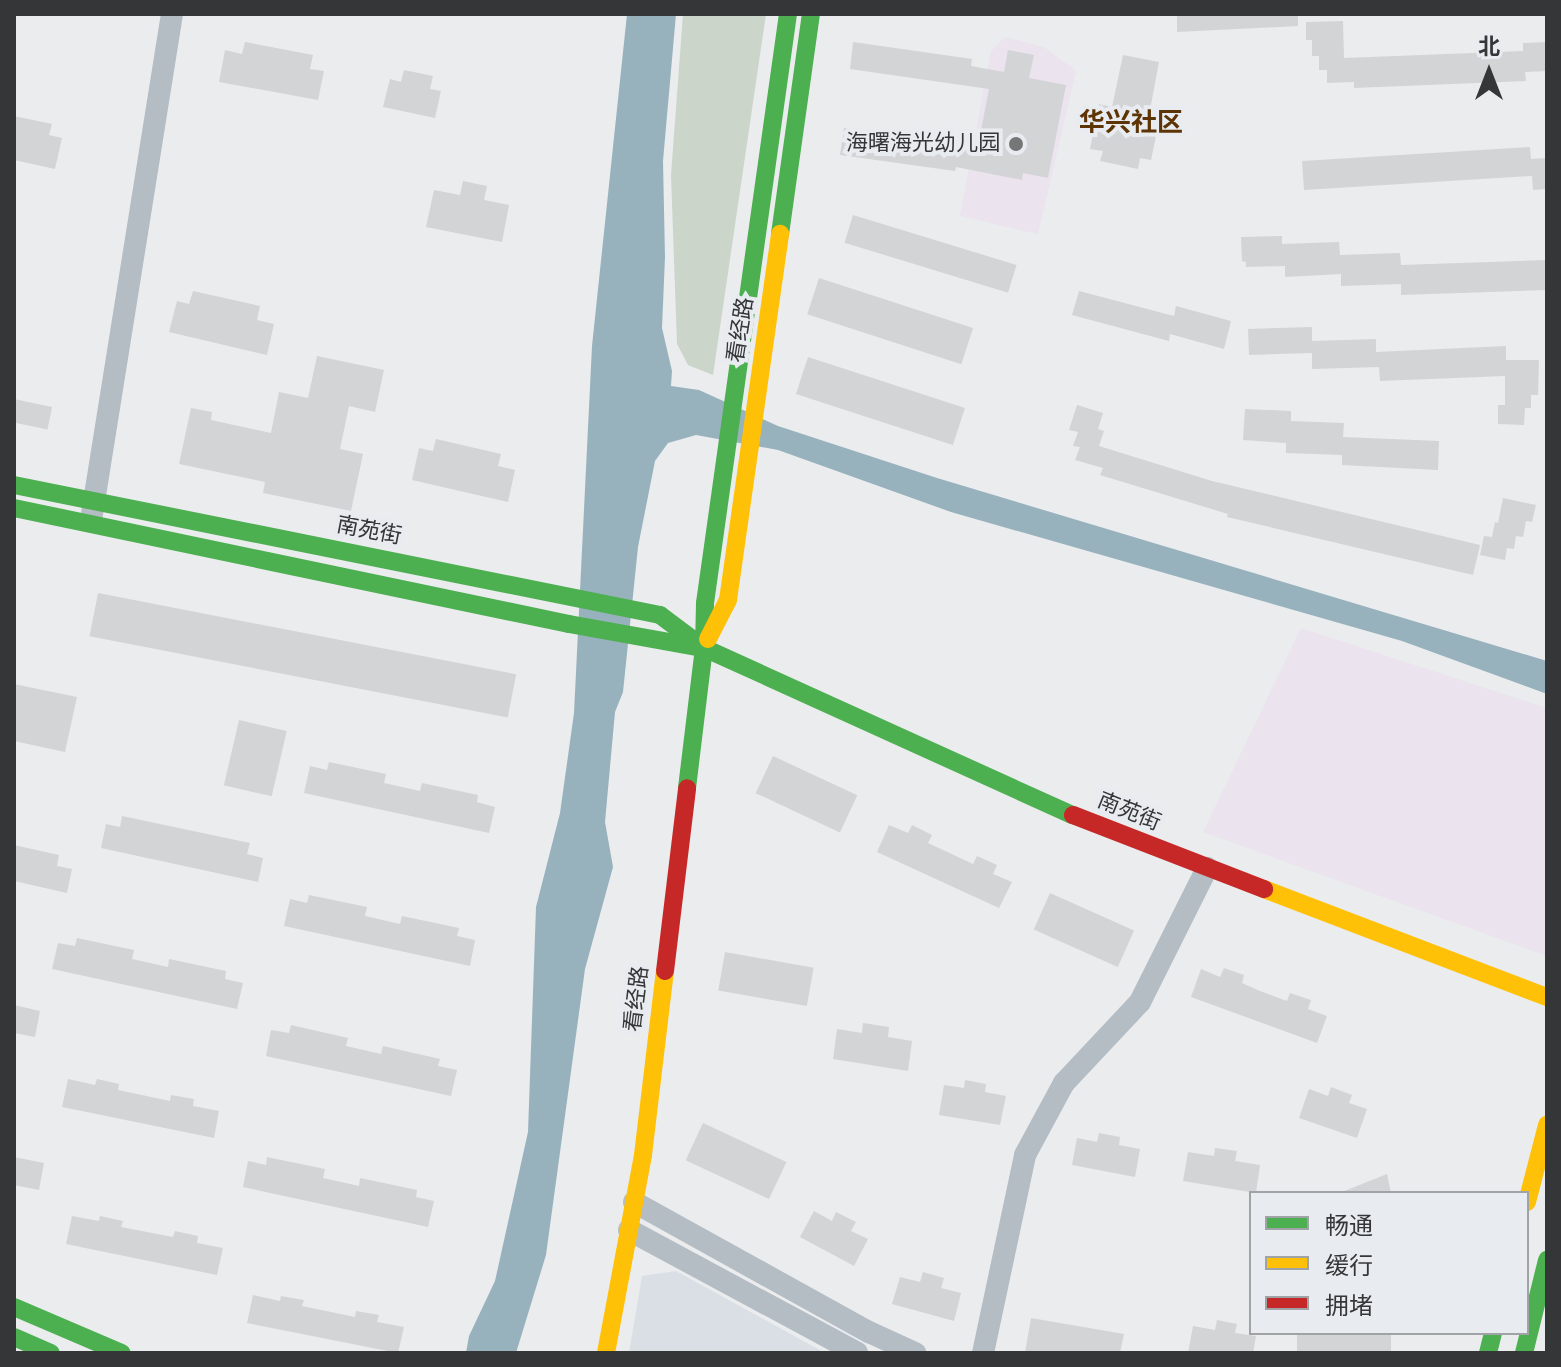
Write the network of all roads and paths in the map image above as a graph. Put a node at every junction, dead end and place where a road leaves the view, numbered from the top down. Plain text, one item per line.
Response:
1 (172, 14) edge
2 (788, 14) edge
3 (811, 14) edge
4 (14, 485) edge
5 (14, 508) edge
6 (93, 512) junction
7 (704, 648) junction
8 (1207, 868) junction
9 (1547, 997) edge
10 (1547, 1125) edge
11 (1529, 1194) edge
12 (634, 1202) junction
13 (629, 1230) junction
14 (1547, 1260) edge
15 (14, 1307) edge
16 (1529, 1333) edge
17 (14, 1337) edge
18 (51, 1353) edge
19 (122, 1353) edge
20 (606, 1353) edge
21 (857, 1353) edge
22 (915, 1353) edge
23 (983, 1353) edge

1 - 6 street
2 - 7 main road, 看经路
3 - 7 main road, 看经路
4 - 6 main road, 南苑街
5 - 6 main road, 南苑街
6 - 7 main road, 南苑街
6 - 7 main road, 南苑街
7 - 8 main road, 南苑街
7 - 12 main road, 看经路
8 - 9 main road, 南苑街
8 - 23 street
10 - 11 main road
12 - 13 main road, 看经路
12 - 22 street
13 - 20 main road, 看经路
13 - 21 street
14 - 16 main road
15 - 19 main road
17 - 18 main road

